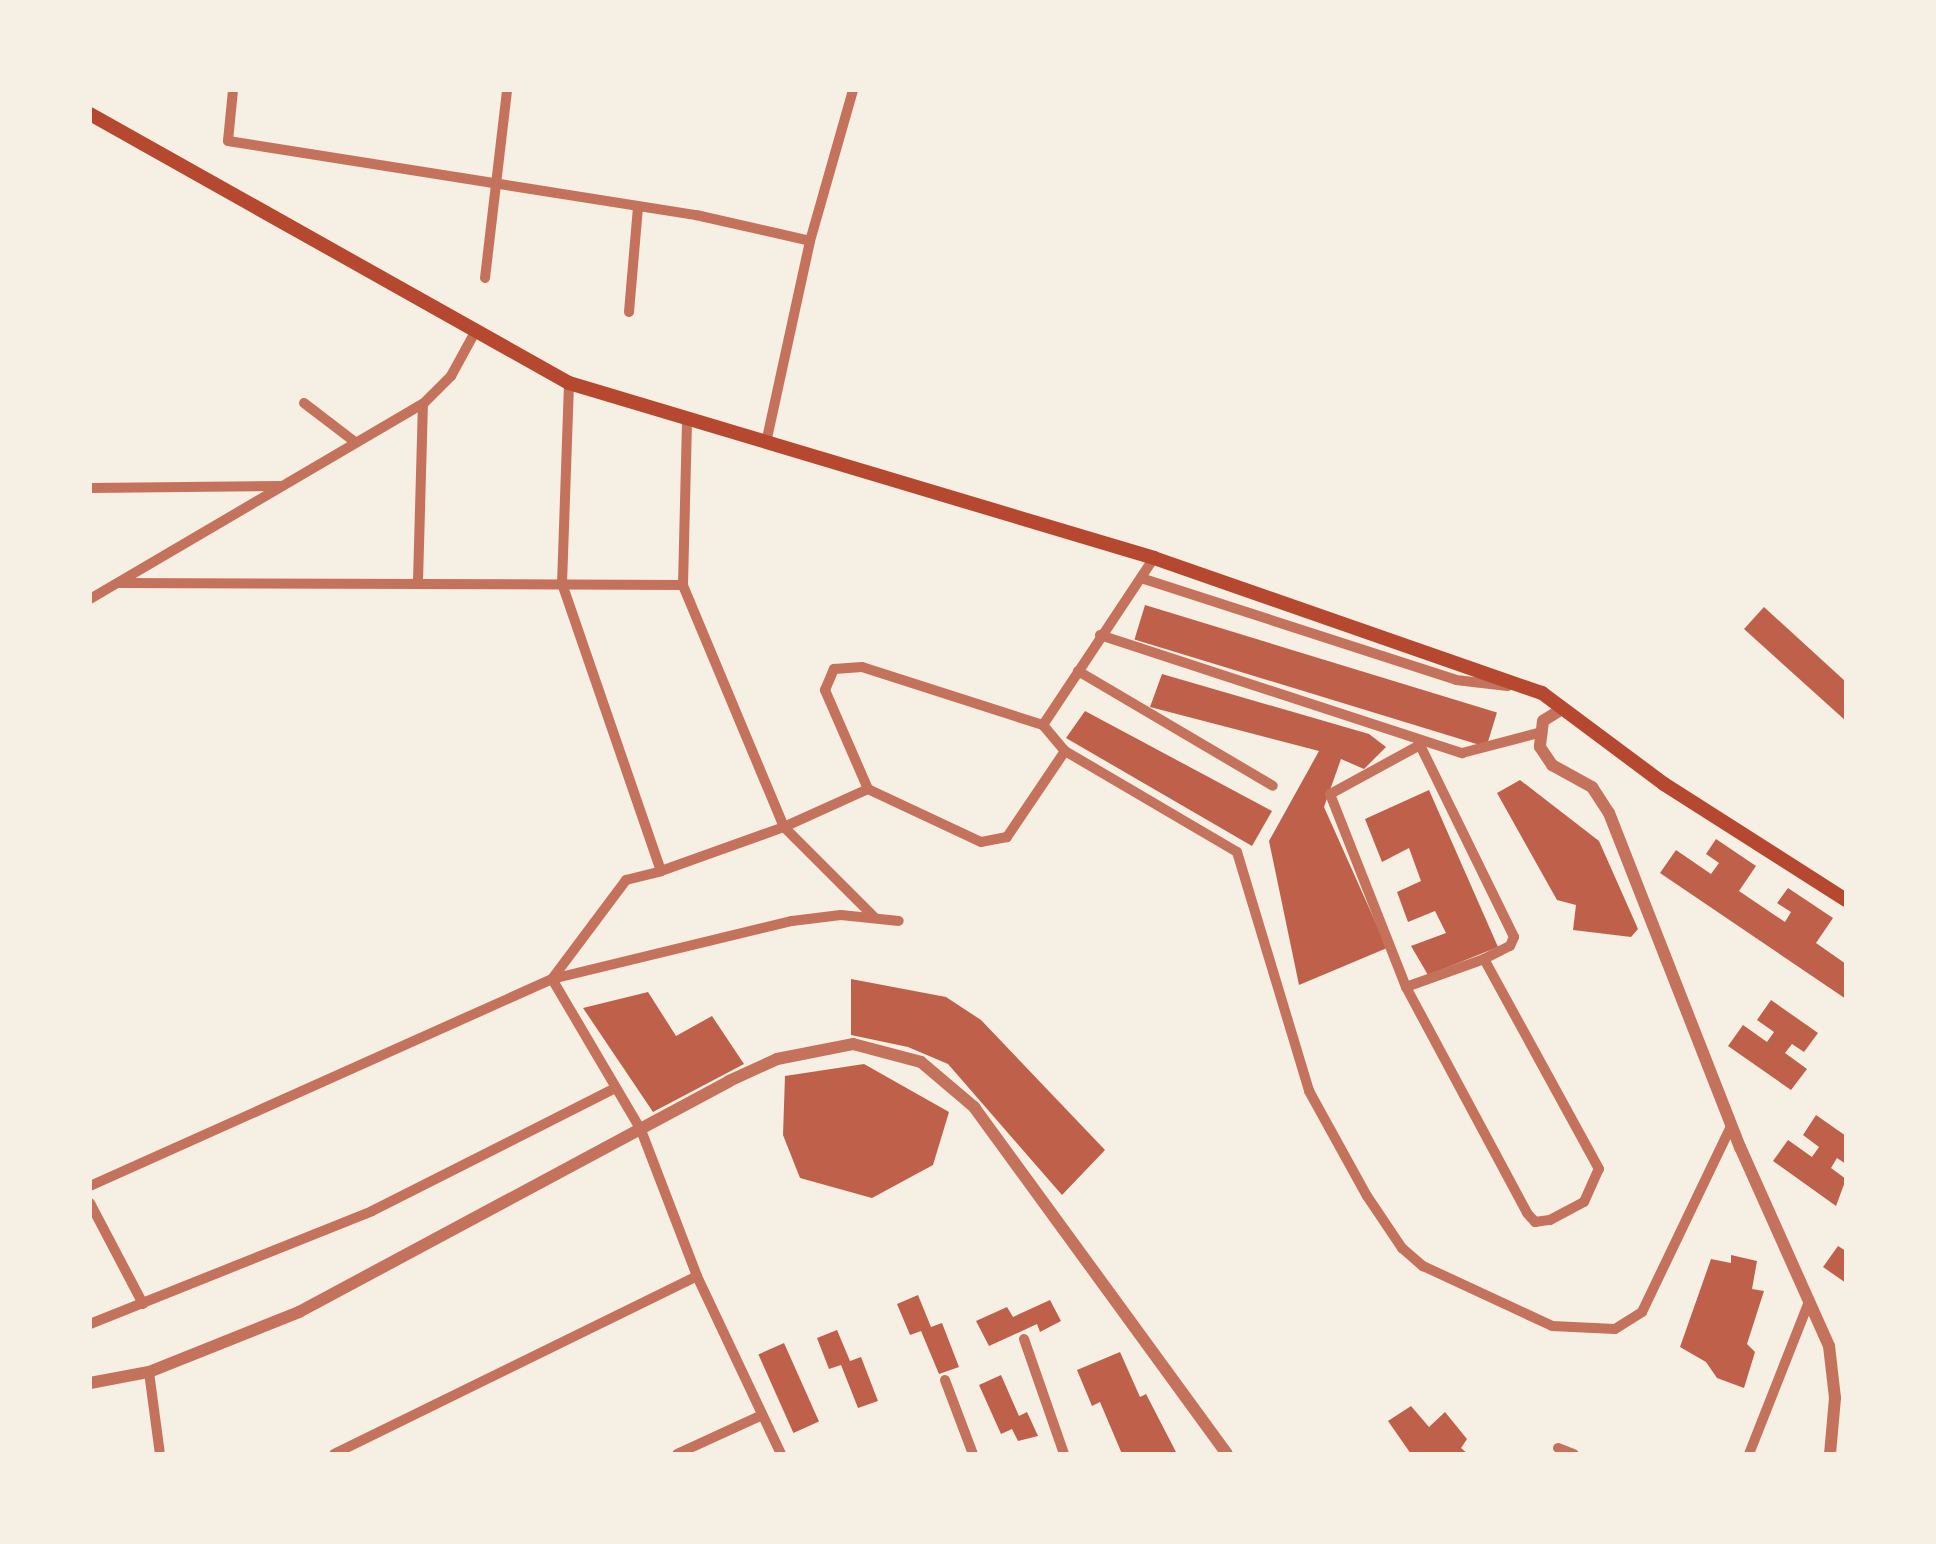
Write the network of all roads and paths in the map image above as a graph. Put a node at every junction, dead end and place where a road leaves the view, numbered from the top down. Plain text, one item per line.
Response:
1 (234, 90) edge
2 (507, 90) edge
3 (853, 90) edge
4 (90, 114) edge
5 (492, 181) junction
6 (638, 206) junction
7 (810, 242) junction
8 (485, 278) dead end
9 (629, 312) dead end
10 (474, 334) junction
11 (569, 383) junction
12 (304, 403) dead end
13 (423, 404) junction
14 (687, 417) junction
15 (355, 442) junction
16 (766, 442) junction
17 (281, 486) junction
18 (90, 488) edge
19 (1154, 558) junction
20 (1141, 578) junction
21 (418, 581) junction
22 (118, 583) junction
23 (562, 584) junction
24 (683, 585) junction
25 (90, 599) edge
26 (1100, 636) junction
27 (1078, 672) junction
28 (1529, 689) junction
29 (1562, 709) junction
30 (1043, 725) junction
31 (1542, 732) junction
32 (1423, 743) junction
33 (1065, 751) junction
34 (1273, 786) dead end
35 (868, 789) junction
36 (784, 828) junction
37 (661, 871) junction
38 (1846, 900) edge
39 (875, 918) junction
40 (899, 920) dead end
41 (1484, 959) junction
42 (552, 980) junction
43 (1406, 987) junction
44 (614, 1089) junction
45 (1731, 1126) junction
46 (640, 1130) junction
47 (90, 1186) edge
48 (90, 1203) edge
49 (697, 1276) junction
50 (1809, 1302) junction
51 (144, 1304) junction
52 (90, 1324) edge
53 (1024, 1338) dead end
54 (149, 1372) junction
55 (946, 1380) dead end
56 (90, 1383) edge
57 (760, 1416) junction
58 (1558, 1448) dead end
59 (160, 1454) edge
60 (334, 1454) edge
61 (677, 1454) edge
62 (782, 1454) edge
63 (973, 1454) edge
64 (1064, 1454) edge
65 (1227, 1454) edge
66 (1574, 1454) edge
67 (1749, 1454) edge
68 (1830, 1454) edge

1 - 5 street
2 - 5 street
3 - 7 street
4 - 10 main road
5 - 6 street
5 - 8 street
6 - 7 street
6 - 9 street
7 - 16 street
10 - 11 main road
10 - 13 street
11 - 14 main road
11 - 23 street
12 - 15 street
13 - 15 street
13 - 21 street
14 - 16 main road
14 - 24 street
15 - 17 street
16 - 19 main road
17 - 18 street
17 - 22 street
19 - 20 street
19 - 28 main road
20 - 26 street
20 - 28 street
21 - 22 street
21 - 23 street
22 - 25 street
23 - 24 street
23 - 37 street
24 - 36 street
26 - 27 street
26 - 32 street
27 - 30 street
27 - 34 street
28 - 29 main road
29 - 31 street
29 - 38 main road
30 - 33 street
30 - 35 street
31 - 32 street
31 - 45 street
32 - 41 street
32 - 43 street
33 - 35 street
33 - 45 street
35 - 36 street
36 - 37 street
36 - 39 street
37 - 42 street
39 - 40 street
39 - 42 street
41 - 43 street
41 - 43 street
42 - 44 street
42 - 47 street
44 - 46 street
44 - 51 street
45 - 50 street
46 - 49 street
46 - 54 street
46 - 65 street
48 - 51 street
49 - 57 street
49 - 60 street
50 - 67 street
50 - 68 street
51 - 52 street
53 - 64 street
54 - 56 street
54 - 59 street
55 - 63 street
57 - 61 street
57 - 62 street
58 - 66 street

